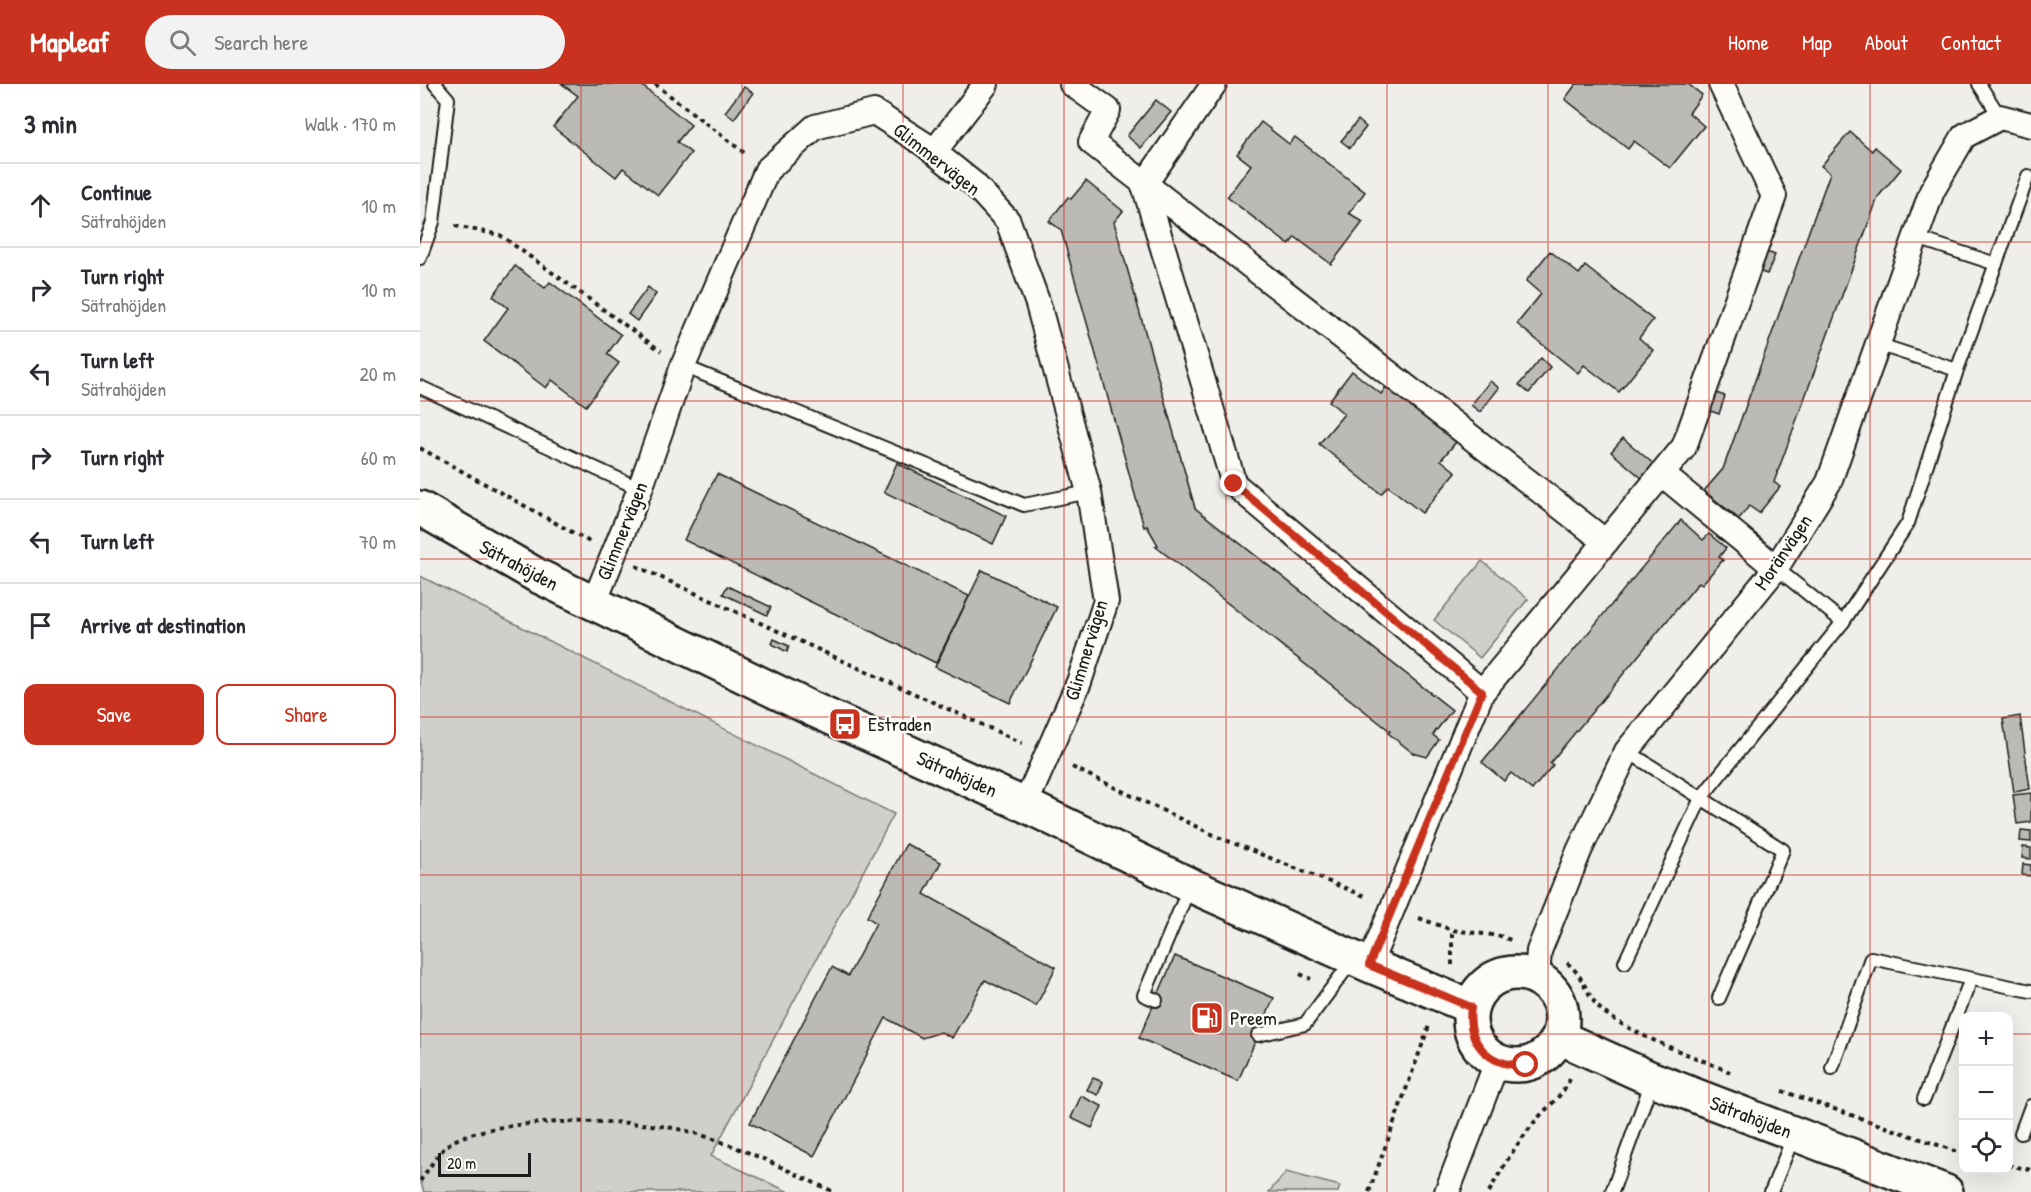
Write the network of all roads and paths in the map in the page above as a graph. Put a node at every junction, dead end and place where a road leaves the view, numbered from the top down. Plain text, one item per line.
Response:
1 (435, 84) edge
2 (655, 84) edge
3 (986, 84) edge
4 (1072, 84) edge
5 (1214, 84) edge
6 (1721, 84) edge
7 (1979, 84) edge
8 (2000, 117) junction
9 (2031, 125) edge
10 (934, 152) junction
11 (767, 170) junction
12 (2028, 176) dead end
13 (1144, 185) junction
14 (433, 222) junction
15 (1917, 238) junction
16 (420, 258) edge
17 (1996, 264) junction
18 (1877, 344) junction
19 (683, 366) junction
20 (1957, 370) junction
21 (420, 387) edge
22 (420, 448) edge
23 (1662, 474) junction
24 (640, 489) junction
25 (1089, 492) junction
26 (420, 508) edge
27 (1605, 542) junction
28 (614, 555) junction
29 (1776, 568) junction
30 (594, 603) junction
31 (1843, 622) junction
32 (1482, 692) junction
33 (1627, 751) junction
34 (1048, 755) junction
35 (1701, 798) junction
36 (1025, 805) junction
37 (1190, 885) junction
38 (1394, 908) junction
39 (1361, 961) junction
40 (1625, 962) dead end
41 (1538, 964) junction
42 (1971, 979) junction
43 (2031, 992) edge
44 (1719, 998) dead end
45 (1156, 1000) dead end
46 (1471, 1007) junction
47 (1606, 1014) junction
48 (1428, 1027) dead end
49 (1258, 1035) dead end
50 (1570, 1042) junction
51 (1497, 1062) junction
52 (1832, 1068) dead end
53 (1737, 1075) dead end
54 (1652, 1079) junction
55 (1770, 1087) dead end
56 (1924, 1100) dead end
57 (2031, 1106) edge
58 (2021, 1132) dead end
59 (1794, 1134) junction
60 (1959, 1152) edge
61 (2013, 1166) edge
62 (2031, 1170) edge
63 (420, 1181) edge
64 (834, 1192) edge
65 (1369, 1192) edge
66 (1447, 1192) edge
67 (1490, 1192) edge
68 (1612, 1192) edge
69 (1771, 1192) edge
70 (1946, 1192) edge

1 - 14 lane
2 - 11 path
3 - 10 street
4 - 13 street
5 - 13 street
6 - 23 street
7 - 8 lane
8 - 9 street
8 - 15 street, Moränvägen
10 - 11 street, Glimmervägen
10 - 25 street, Glimmervägen
11 - 19 street, Glimmervägen
12 - 17 lane
13 - 27 street
13 - 32 street
14 - 16 lane
14 - 19 path
15 - 17 lane
15 - 18 street, Moränvägen
17 - 20 lane
18 - 20 lane
18 - 29 street, Moränvägen
19 - 24 street, Glimmervägen
19 - 25 lane
20 - 31 lane
21 - 24 lane
22 - 28 path
23 - 27 street
23 - 29 street
24 - 28 street, Glimmervägen
25 - 34 street, Glimmervägen
26 - 30 street, Sätrahöjden
27 - 32 street
28 - 30 street, Glimmervägen
28 - 34 path
29 - 31 lane
29 - 33 street, Moränvägen
30 - 36 street, Sätrahöjden
31 - 35 lane
32 - 38 street
33 - 35 lane
33 - 41 street, Moränvägen
34 - 36 street, Glimmervägen
34 - 38 path
35 - 40 lane
35 - 44 lane
36 - 37 street, Sätrahöjden
37 - 39 street, Sätrahöjden
37 - 45 lane
38 - 39 street
38 - 41 path
39 - 46 street, Sätrahöjden
39 - 49 lane
41 - 46 street
41 - 47 path
41 - 50 street
42 - 43 lane
42 - 52 lane
42 - 56 lane
46 - 51 street
47 - 50 path
47 - 53 path
48 - 65 path
50 - 51 street
50 - 54 street, Sätrahöjden
50 - 67 path
51 - 66 street
54 - 59 street, Sätrahöjden
54 - 68 lane
55 - 60 path
57 - 58 lane
59 - 69 lane
59 - 70 street, Sätrahöjden
61 - 62 path
63 - 64 path

